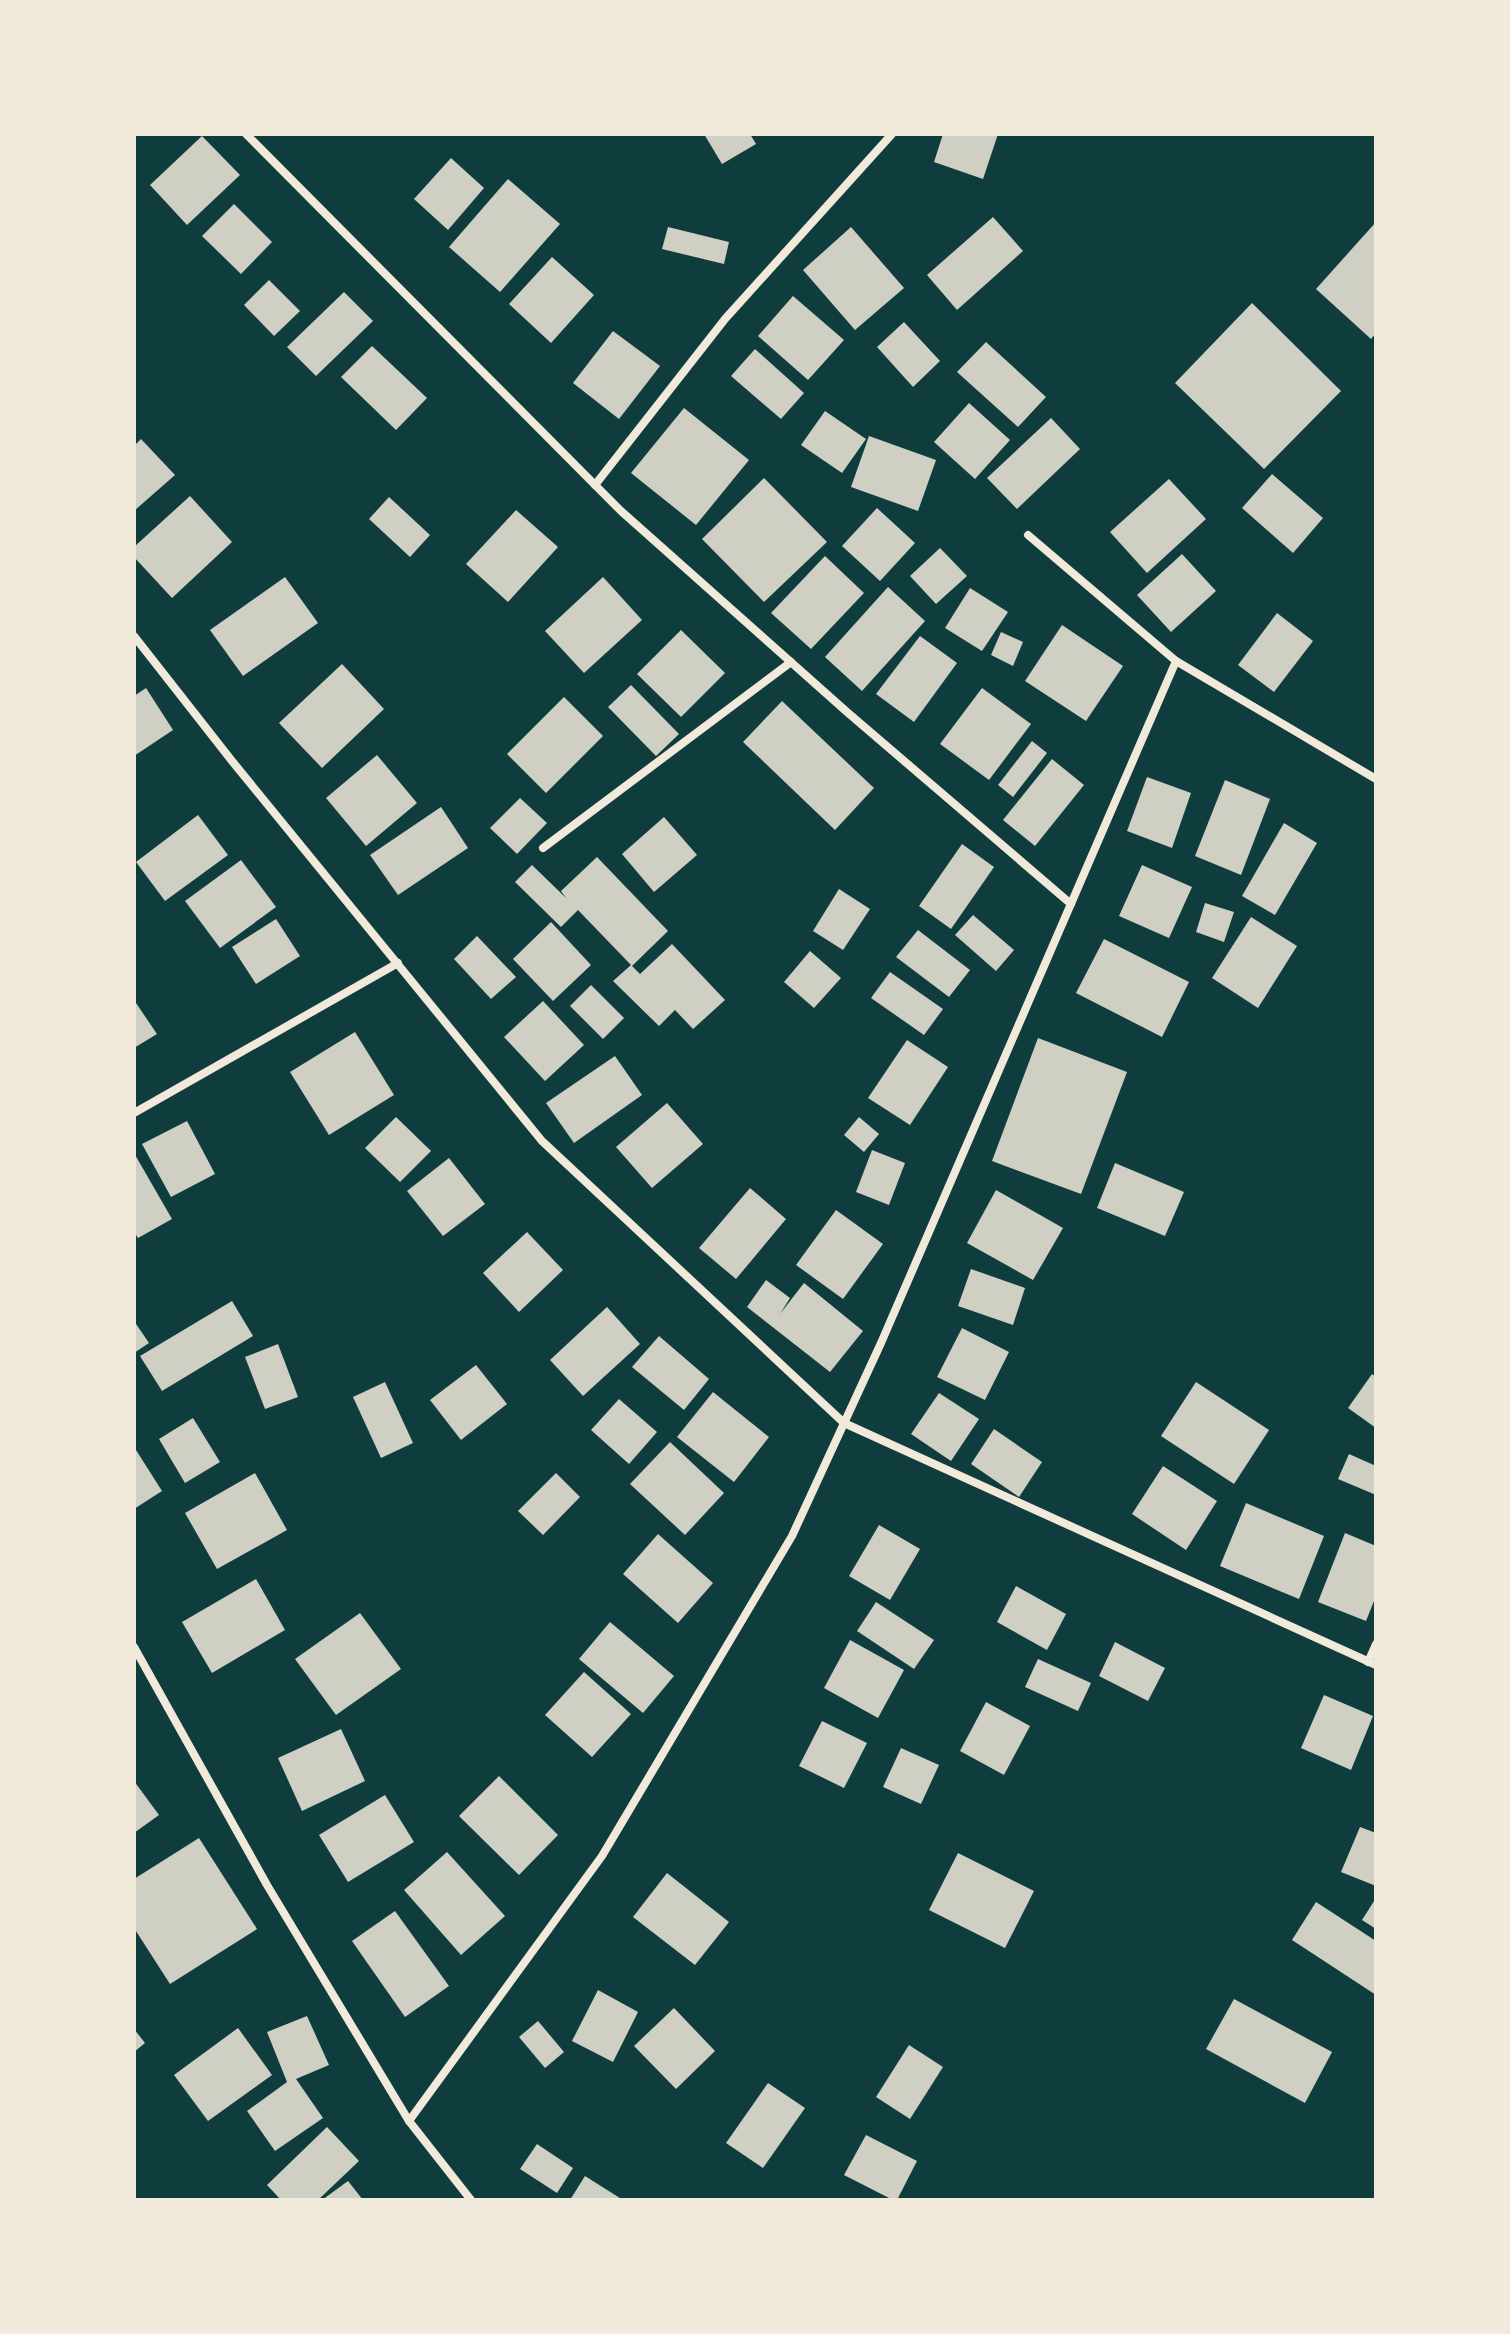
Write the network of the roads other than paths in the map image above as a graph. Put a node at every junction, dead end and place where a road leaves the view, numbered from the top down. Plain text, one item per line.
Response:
1 (246, 134) edge
2 (892, 134) edge
3 (595, 485) junction
4 (1028, 535) dead end
5 (134, 636) edge
6 (1176, 661) junction
7 (791, 662) junction
8 (1376, 779) edge
9 (543, 848) dead end
10 (1071, 904) junction
11 (398, 963) junction
12 (134, 1113) edge
13 (844, 1423) junction
14 (1376, 1644) edge
15 (134, 1647) edge
16 (1372, 1663) edge
17 (409, 2121) junction
18 (471, 2200) edge

1 - 3 street
2 - 3 street
3 - 7 street
4 - 6 street
5 - 11 street
6 - 8 street
6 - 10 street
7 - 9 street
7 - 10 street
10 - 13 street
11 - 12 street
11 - 13 street
13 - 16 street
13 - 17 street
14 - 16 street
15 - 17 street
17 - 18 street

